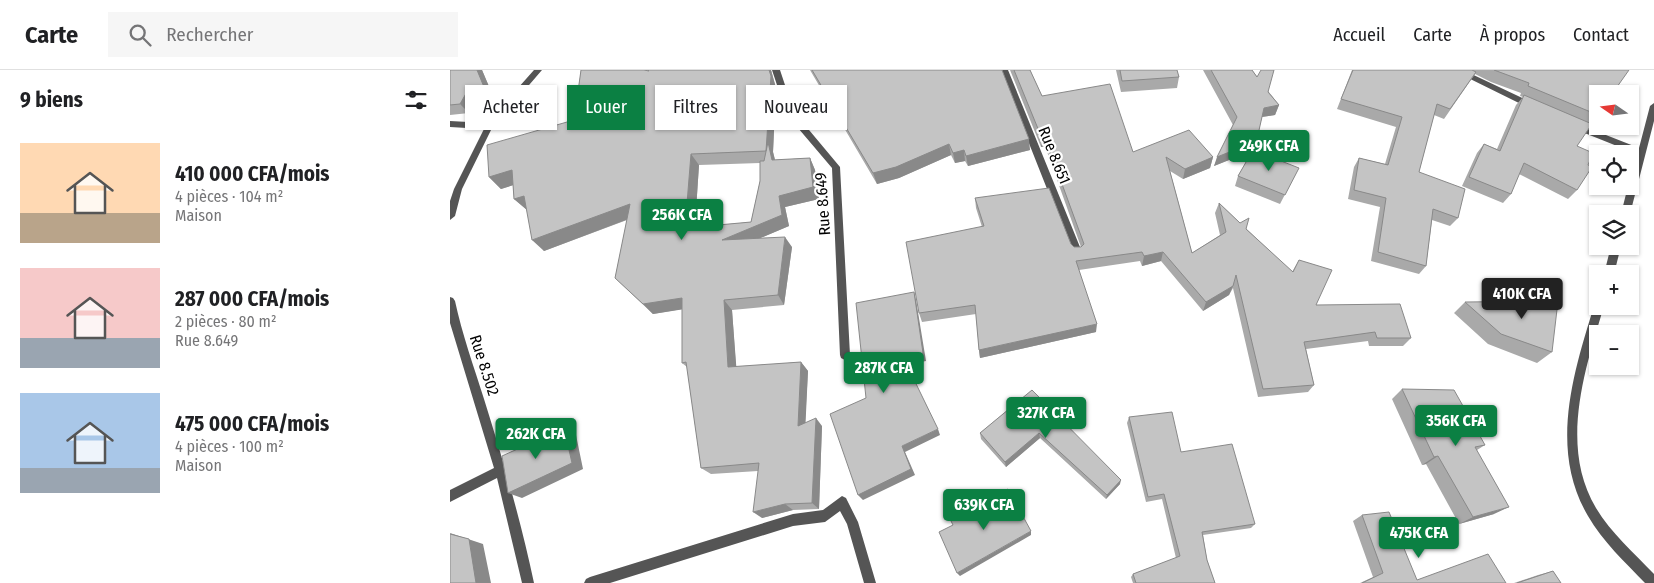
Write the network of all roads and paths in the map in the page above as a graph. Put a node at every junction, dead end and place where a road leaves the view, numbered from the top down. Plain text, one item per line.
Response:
1 (538, 70) edge
2 (776, 70) edge
3 (1004, 70) edge
4 (1456, 70) edge
5 (525, 85) edge
6 (1654, 106) edge
7 (1539, 110) edge
8 (1565, 121) edge
9 (450, 124) edge
10 (465, 125) edge
11 (487, 130) edge
12 (1641, 152) junction
13 (1627, 205) edge
14 (450, 216) edge
15 (1077, 252) edge
16 (450, 301) edge
17 (1596, 315) edge
18 (845, 355) dead end
19 (499, 471) junction
20 (450, 496) edge
21 (528, 583) edge
22 (590, 583) edge
23 (870, 583) edge
24 (1654, 583) edge

1 - 5 street
2 - 18 street, Rue 8.649
3 - 15 street, Rue 8.651
4 - 7 street
6 - 12 street
8 - 12 street
9 - 10 street
11 - 14 street
12 - 13 street
16 - 19 street, Rue 8.502
17 - 24 street
19 - 20 street
19 - 21 street, Rue 8.502
22 - 23 street

